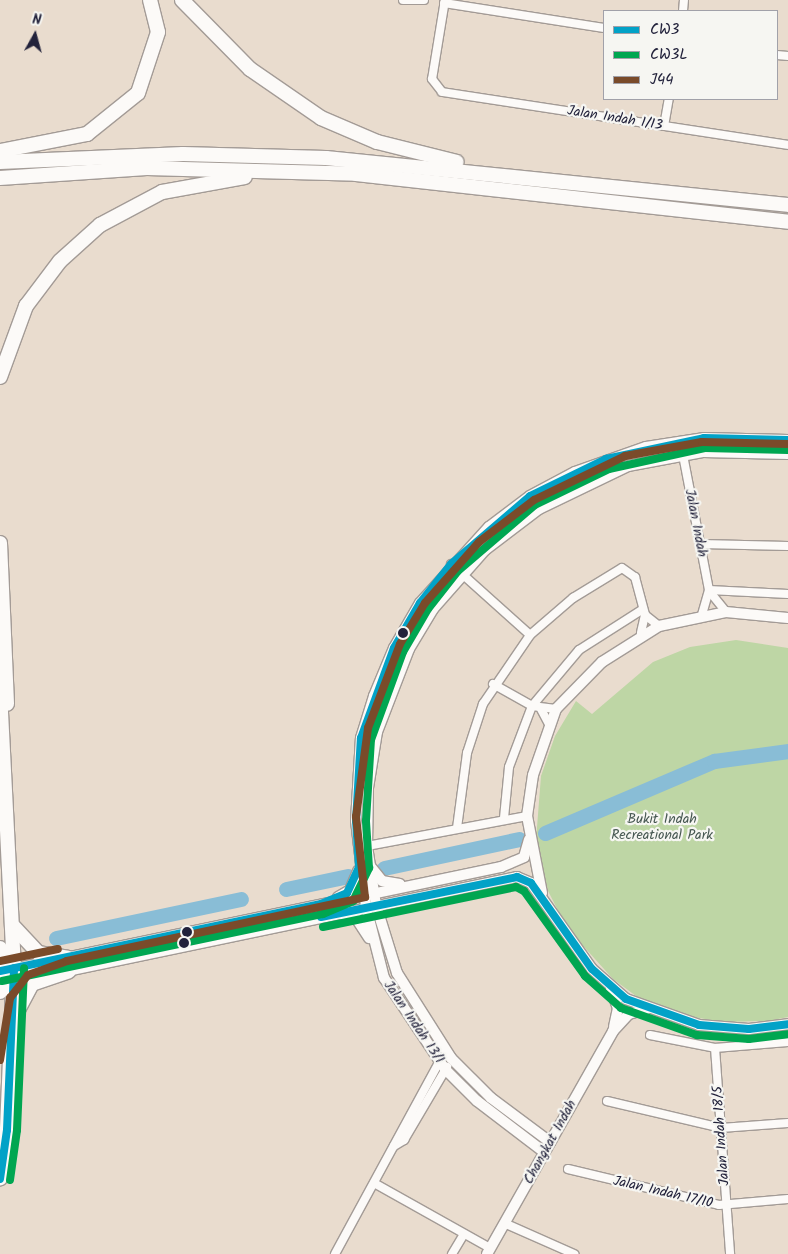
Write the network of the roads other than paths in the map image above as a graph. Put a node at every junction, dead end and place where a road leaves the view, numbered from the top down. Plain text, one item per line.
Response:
1 (150, 0) edge
2 (182, 0) edge
3 (403, 0) edge
4 (420, 2) edge
5 (444, 2) edge
6 (603, 28) edge
7 (669, 100) edge
8 (664, 126) junction
9 (788, 145) edge
10 (0, 151) edge
11 (0, 162) edge
12 (313, 173) junction
13 (516, 174) junction
14 (0, 178) edge
15 (788, 205) edge
16 (788, 222) edge
17 (0, 377) edge
18 (788, 440) edge
19 (788, 454) edge
20 (683, 455) junction
21 (0, 543) edge
22 (700, 544) junction
23 (788, 546) edge
24 (451, 564) junction
25 (462, 574) junction
26 (709, 590) junction
27 (788, 594) edge
28 (644, 612) junction
29 (726, 612) junction
30 (702, 614) junction
31 (788, 618) edge
32 (659, 626) junction
33 (641, 633) junction
34 (530, 635) junction
35 (493, 684) junction
36 (0, 692) edge
37 (536, 708) junction
38 (556, 709) junction
39 (549, 724) junction
40 (4, 737) junction
41 (527, 816) junction
42 (504, 818) junction
43 (457, 828) junction
44 (529, 840) junction
45 (367, 846) junction
46 (364, 866) junction
47 (412, 885) junction
48 (369, 894) junction
49 (414, 897) junction
50 (544, 901) junction
51 (321, 904) junction
52 (371, 906) junction
53 (325, 916) junction
54 (14, 927) junction
55 (385, 942) junction
56 (373, 945) junction
57 (0, 948) edge
58 (68, 964) junction
59 (5, 977) edge
60 (608, 985) junction
61 (0, 992) edge
62 (647, 1009) junction
63 (788, 1024) edge
64 (13, 1025) junction
65 (613, 1030) junction
66 (650, 1035) dead end
67 (788, 1042) edge
68 (715, 1048) junction
69 (449, 1055) junction
70 (442, 1065) junction
71 (607, 1102) dead end
72 (788, 1123) edge
73 (721, 1128) junction
74 (550, 1142) junction
75 (544, 1152) junction
76 (568, 1169) dead end
77 (0, 1179) edge
78 (374, 1183) junction
79 (788, 1199) edge
80 (726, 1204) junction
81 (504, 1223) junction
82 (464, 1234) junction
83 (488, 1251) edge
84 (335, 1254) edge
85 (452, 1254) edge
86 (574, 1254) edge
87 (730, 1254) edge

1 - 10 highway
2 - 13 highway
3 - 4 street
5 - 6 street
5 - 8 street, Jalan Indah 1/13
7 - 8 street
8 - 9 street, Jalan Indah 1/13
11 - 13 highway
12 - 14 highway
12 - 16 highway
12 - 17 highway
13 - 15 highway
18 - 24 street
19 - 20 street
20 - 22 street, Jalan Indah
20 - 25 street
21 - 40 highway
22 - 23 street
22 - 26 street, Jalan Indah
24 - 25 street
24 - 46 street
25 - 34 street
25 - 45 street
26 - 27 street
26 - 29 street, Jalan Indah
26 - 30 street, Jalan Indah
28 - 32 street
28 - 33 street
28 - 34 street
28 - 37 street
29 - 30 street
29 - 31 street
30 - 32 street
32 - 33 street
33 - 38 street
34 - 35 street
35 - 37 street
35 - 43 street
36 - 40 highway
37 - 38 street
37 - 39 street
37 - 42 street
38 - 39 street
39 - 41 street
40 - 54 highway
41 - 42 street
41 - 44 street
42 - 43 street
43 - 45 street
44 - 47 street
44 - 50 street
45 - 46 street
46 - 47 street
46 - 48 street
46 - 51 street
47 - 48 street
48 - 51 street
48 - 52 street
49 - 50 street
49 - 52 street
49 - 55 street
50 - 60 street
51 - 58 street
52 - 53 street
52 - 55 street, Jalan Indah 13/1
52 - 56 street, Jalan Indah 13/1
53 - 56 street
53 - 58 street
54 - 58 highway
54 - 59 highway
55 - 69 street, Jalan Indah 13/1
56 - 70 street, Jalan Indah 13/1
57 - 59 highway
58 - 59 street
58 - 64 highway
59 - 61 highway
59 - 64 highway
60 - 62 street
60 - 65 street, Changkat Indah
62 - 63 street
62 - 65 street, Changkat Indah
64 - 77 highway
65 - 74 street, Changkat Indah
66 - 68 street
67 - 68 street
68 - 73 street, Jalan Indah 18/5
69 - 70 street
69 - 74 street, Jalan Indah 13/1
70 - 75 street, Jalan Indah 13/1
70 - 78 street
71 - 73 street
72 - 73 street
73 - 80 street, Jalan Indah 18/5
74 - 75 street, Changkat Indah
75 - 81 street, Changkat Indah
76 - 80 street, Jalan Indah 17/10
78 - 82 street
78 - 84 street
79 - 80 street, Jalan Indah 17/10
80 - 87 street, Jalan Indah 18/5
81 - 83 street, Changkat Indah
81 - 86 street
82 - 83 street
82 - 85 street

